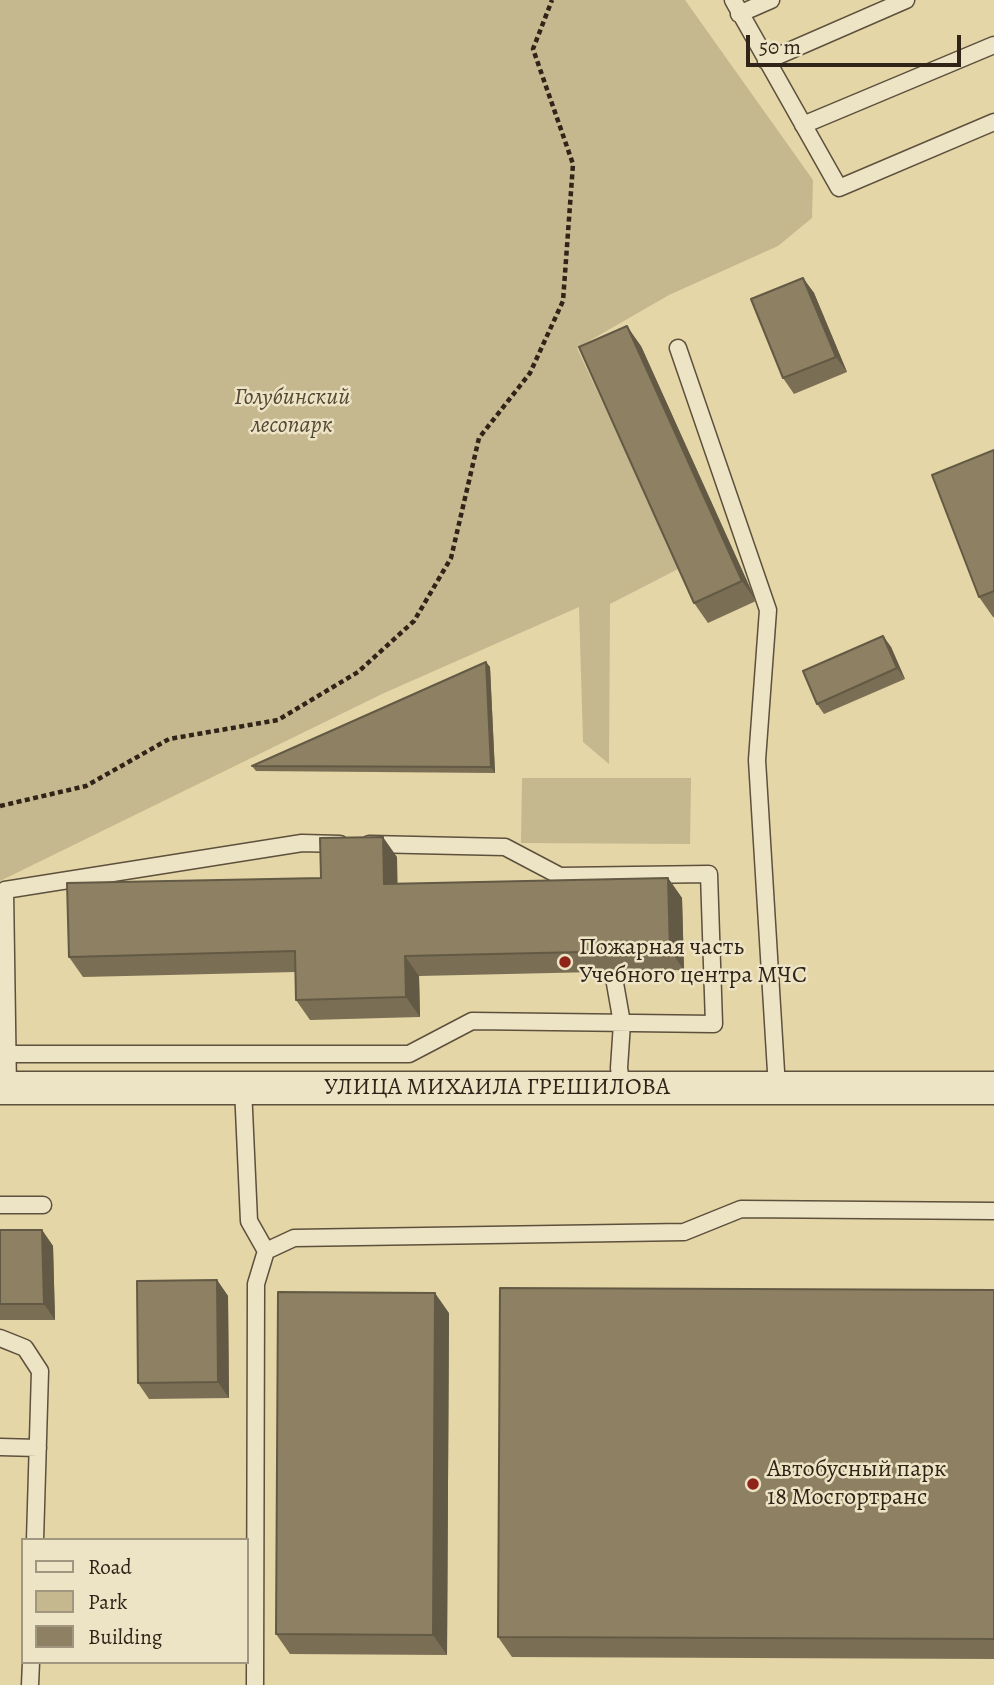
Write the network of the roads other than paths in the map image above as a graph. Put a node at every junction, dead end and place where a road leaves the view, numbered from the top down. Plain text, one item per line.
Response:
1 (771, 0) edge
2 (906, 0) edge
3 (736, 7) edge
4 (994, 45) edge
5 (766, 61) junction
6 (994, 122) edge
7 (803, 125) junction
8 (678, 348) dead end
9 (613, 972) edge
10 (622, 1023) junction
11 (6, 1054) junction
12 (4, 1088) edge
13 (243, 1088) junction
14 (622, 1088) junction
15 (778, 1088) junction
16 (994, 1088) edge
17 (0, 1205) edge
18 (44, 1205) dead end
19 (994, 1211) edge
20 (266, 1251) junction
21 (0, 1338) edge
22 (0, 1447) edge
23 (38, 1448) junction
24 (35, 1538) edge
25 (31, 1664) edge
26 (30, 1685) edge
27 (255, 1685) edge

1 - 3 lane
2 - 5 lane
3 - 5 lane
4 - 7 lane
5 - 7 lane
6 - 7 lane
8 - 15 lane
9 - 10 lane
10 - 11 lane
10 - 11 lane
10 - 14 lane
11 - 12 lane
12 - 13 street, УЛИЦА МИХАИЛА ГРЕШИЛОВА
13 - 14 street, УЛИЦА МИХАИЛА ГРЕШИЛОВА
13 - 20 lane
14 - 15 street, УЛИЦА МИХАИЛА ГРЕШИЛОВА
15 - 16 street, УЛИЦА МИХАИЛА ГРЕШИЛОВА
17 - 18 lane
19 - 20 lane
20 - 27 lane
21 - 23 lane
22 - 23 lane
23 - 24 lane
25 - 26 lane

